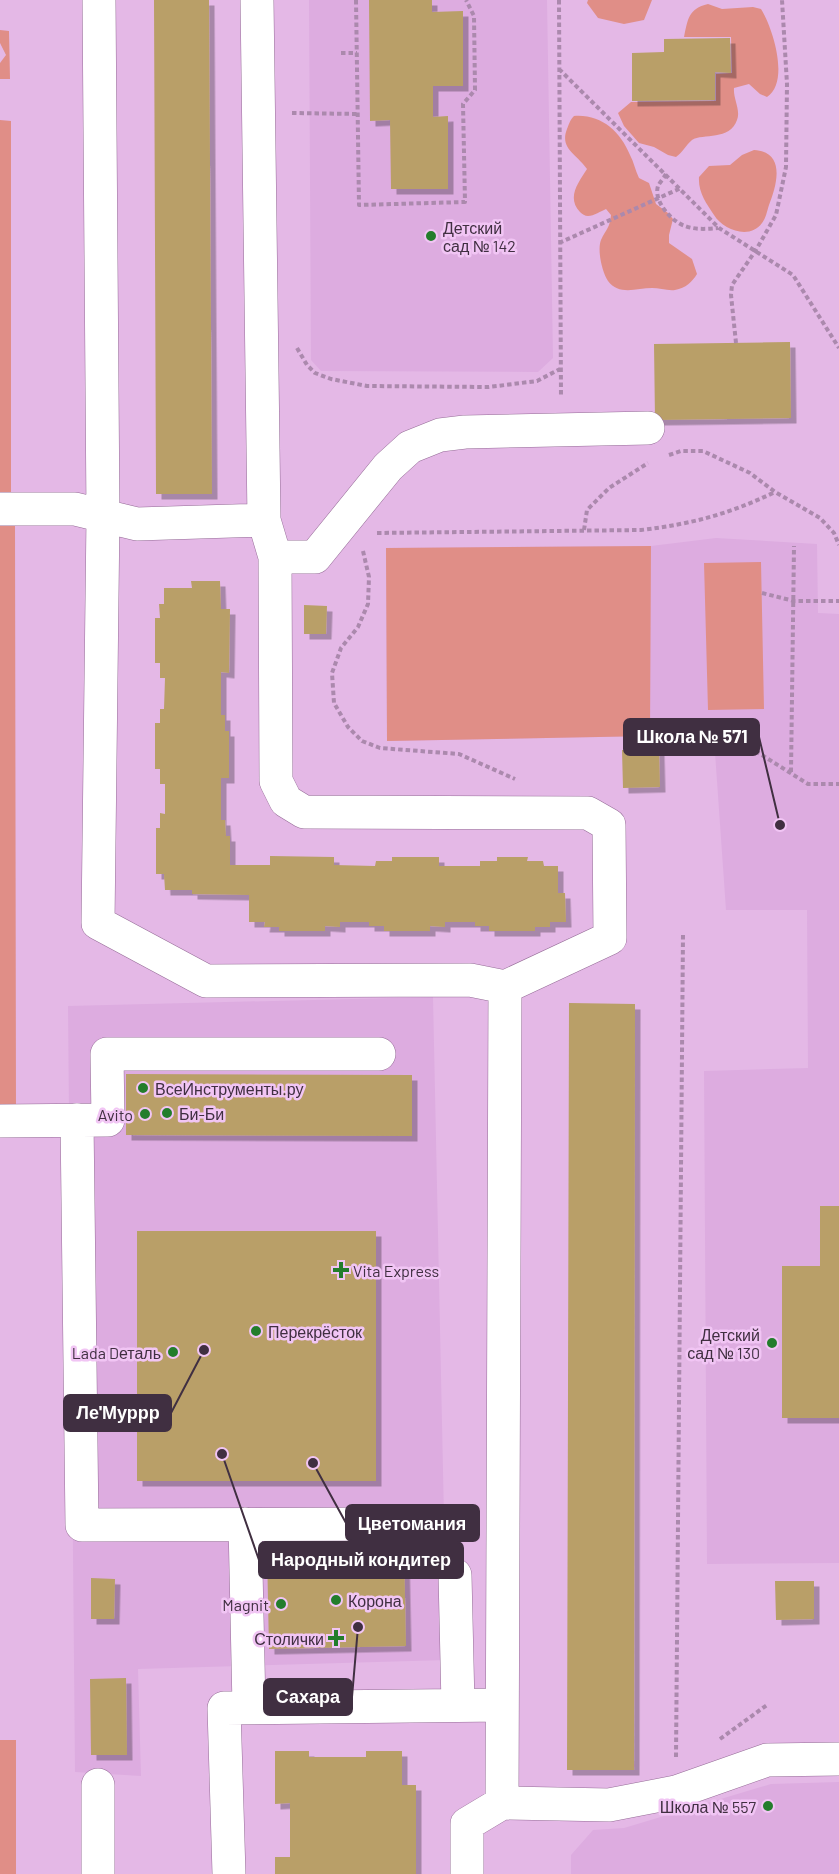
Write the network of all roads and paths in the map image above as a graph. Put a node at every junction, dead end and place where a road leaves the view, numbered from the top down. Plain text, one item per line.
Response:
1 (99, 0) edge
2 (257, 0) edge
3 (356, 0) edge
4 (466, 0) edge
5 (559, 0) edge
6 (782, 0) edge
7 (341, 53) dead end
8 (357, 53) junction
9 (559, 69) junction
10 (291, 104) dead end
11 (258, 113) junction
12 (292, 113) junction
13 (358, 114) junction
14 (292, 125) dead end
15 (666, 174) junction
16 (681, 188) junction
17 (658, 198) junction
18 (719, 228) junction
19 (559, 243) junction
20 (756, 250) junction
21 (295, 343) dead end
22 (736, 343) dead end
23 (839, 348) edge
24 (560, 369) junction
25 (648, 428) dead end
26 (561, 431) junction
27 (662, 457) dead end
28 (652, 460) dead end
29 (775, 492) junction
30 (0, 509) edge
31 (103, 516) junction
32 (264, 520) junction
33 (584, 530) junction
34 (350, 533) junction
35 (839, 545) edge
36 (794, 546) dead end
37 (275, 557) junction
38 (762, 593) dead end
39 (794, 601) junction
40 (839, 601) edge
41 (643, 724) dead end
42 (791, 772) junction
43 (524, 782) dead end
44 (839, 784) edge
45 (683, 935) dead end
46 (505, 987) junction
47 (379, 1054) dead end
48 (77, 1120) junction
49 (0, 1121) edge
50 (502, 1509) junction
51 (244, 1524) junction
52 (396, 1524) joint
53 (455, 1575) dead end
54 (458, 1705) junction
55 (502, 1705) junction
56 (249, 1707) junction
57 (839, 1759) edge
58 (98, 1785) dead end
59 (676, 1792) junction
60 (502, 1803) junction
61 (98, 1874) edge
62 (229, 1874) edge
63 (466, 1874) edge

1 - 31 lane
2 - 11 lane
3 - 8 path
4 - 13 path
5 - 9 path
6 - 20 path
7 - 8 path
8 - 13 path
9 - 15 path
9 - 19 path
10 - 12 path
11 - 12 path
11 - 32 lane
12 - 13 path
12 - 14 path
15 - 16 path
15 - 17 path
16 - 17 path
16 - 18 path
17 - 18 path
17 - 19 path
18 - 20 path
19 - 24 path
20 - 22 path
20 - 23 path
21 - 24 path
24 - 26 path
25 - 26 lane
26 - 34 lane
27 - 29 path
28 - 33 path
29 - 33 path
29 - 35 path
30 - 31 lane
31 - 32 lane
31 - 46 lane
32 - 37 lane
33 - 34 path
34 - 37 lane
34 - 43 path
36 - 39 path
37 - 46 lane
38 - 39 path
39 - 40 path
39 - 42 path
41 - 42 path
42 - 44 path
45 - 59 path
46 - 50 lane
47 - 48 lane
48 - 49 lane
48 - 51 lane
50 - 52 path
50 - 55 lane
51 - 52 lane
51 - 56 lane
53 - 54 lane
54 - 55 lane
54 - 56 lane
55 - 60 lane
56 - 62 lane
57 - 59 lane
58 - 61 lane
59 - 60 lane
60 - 63 lane

